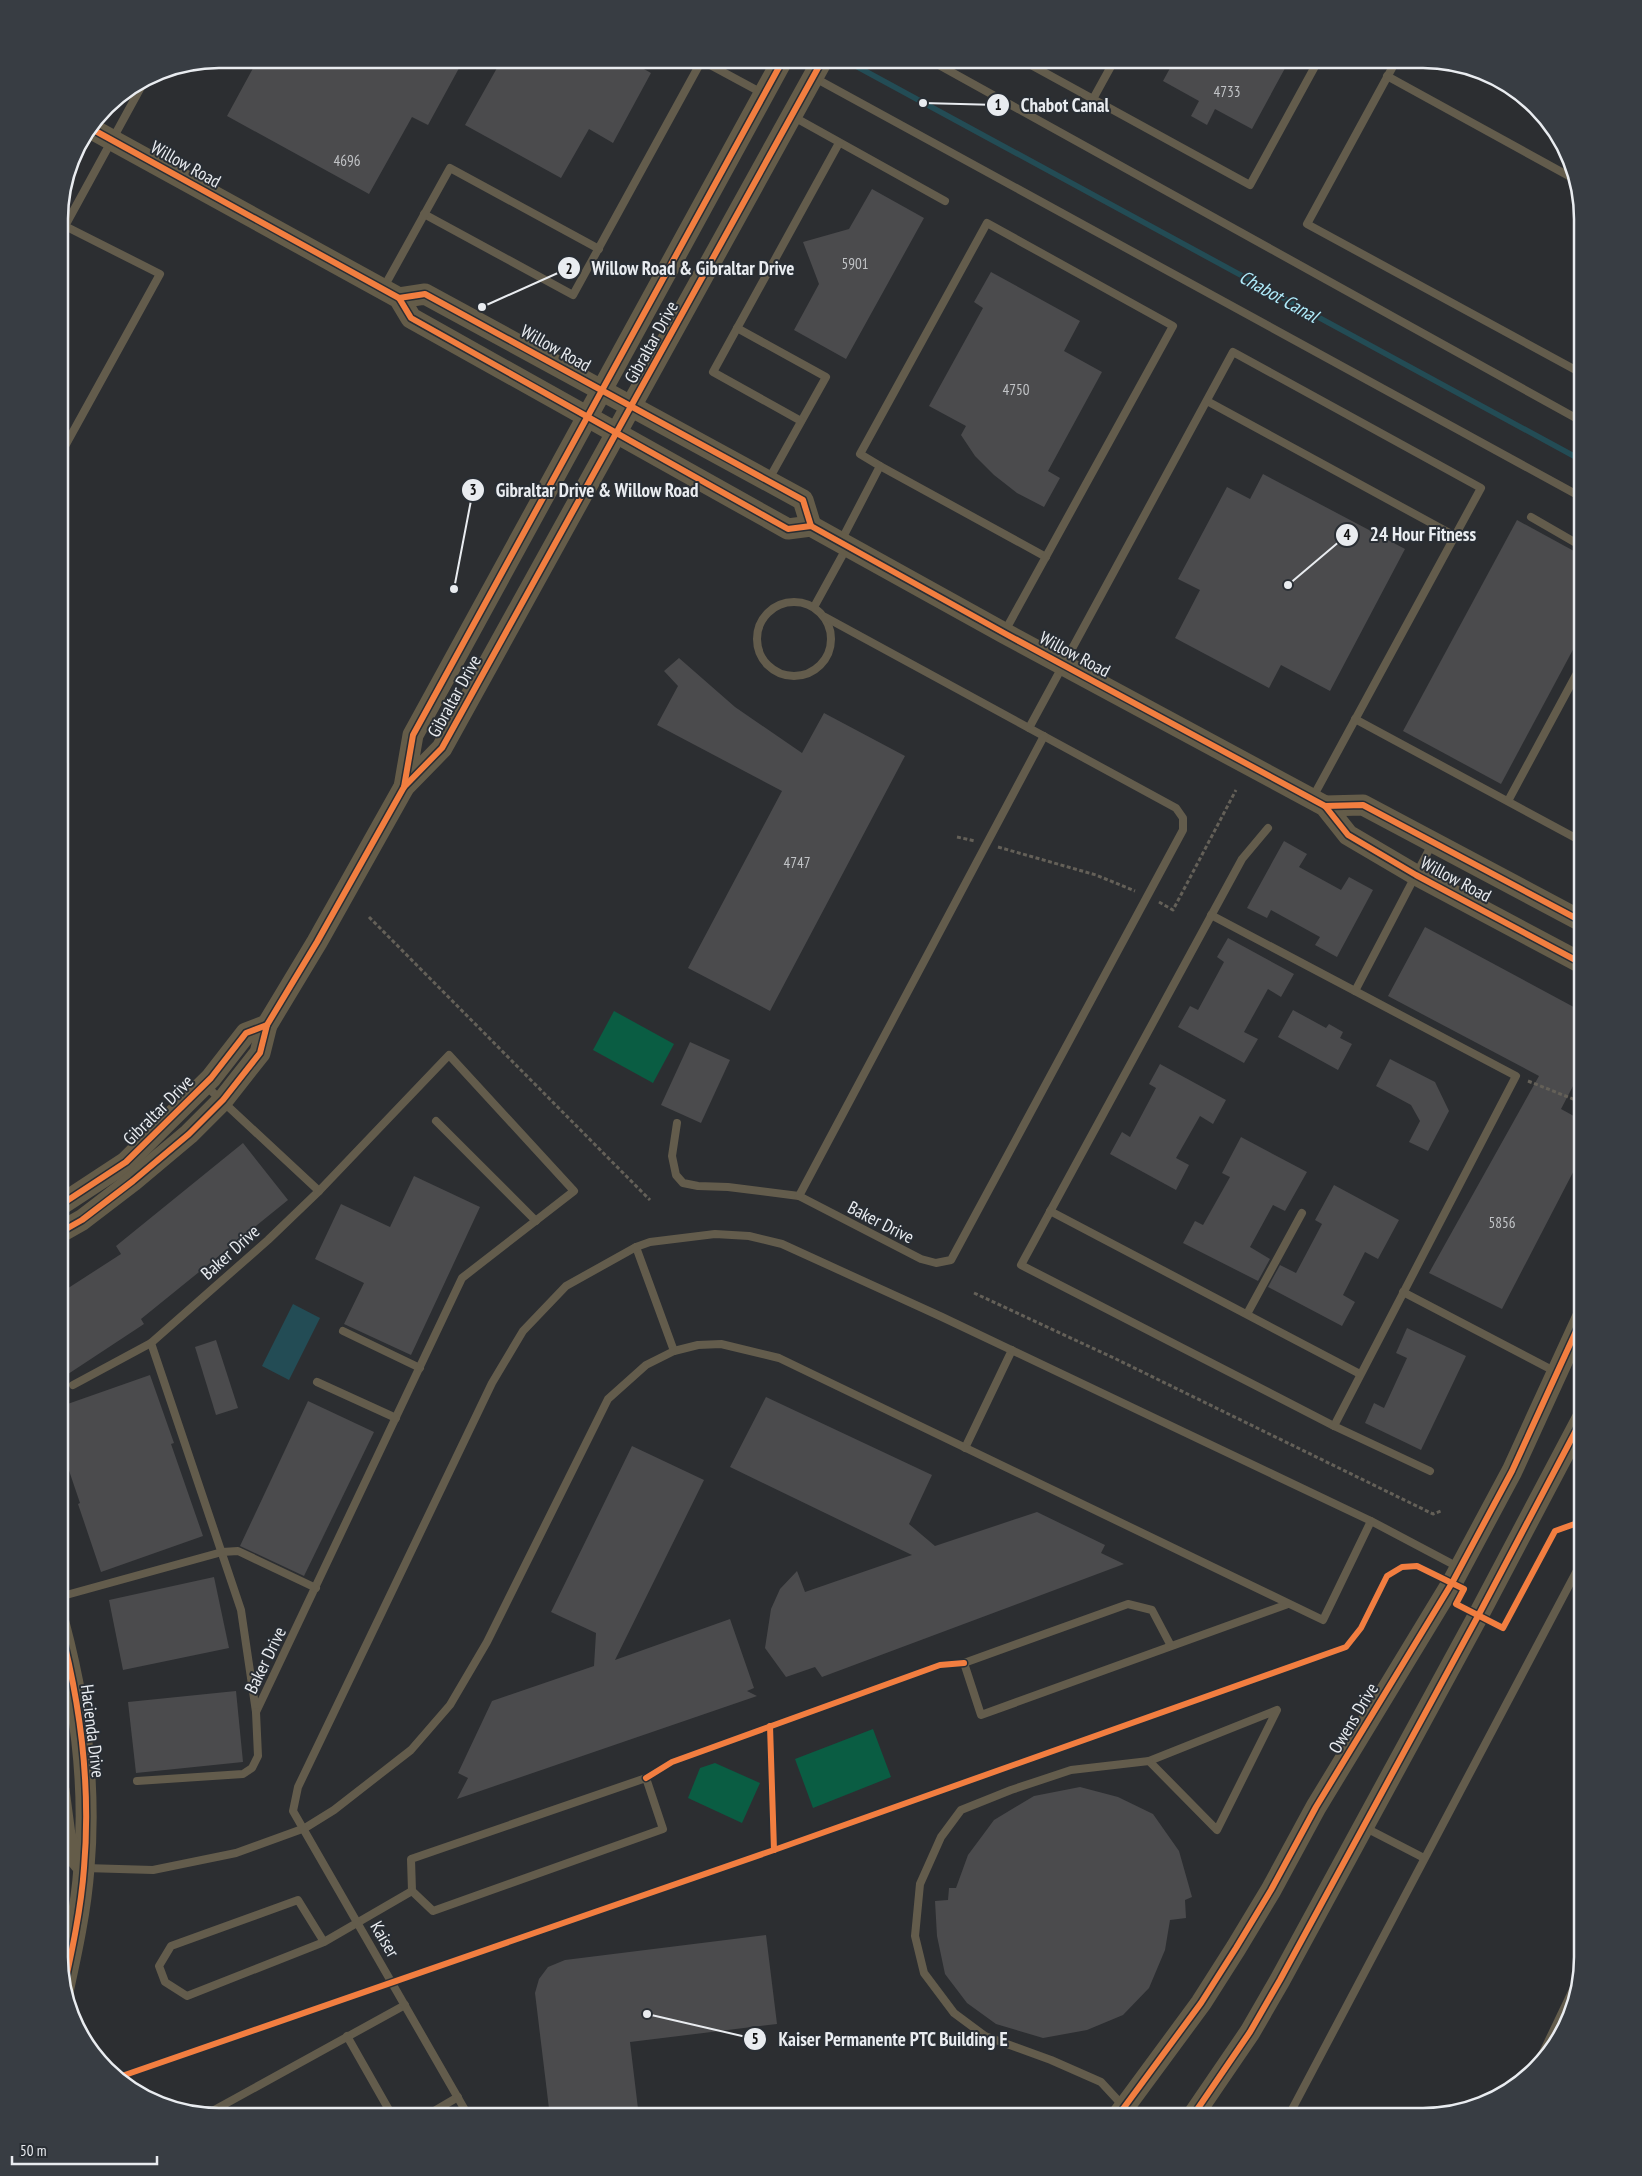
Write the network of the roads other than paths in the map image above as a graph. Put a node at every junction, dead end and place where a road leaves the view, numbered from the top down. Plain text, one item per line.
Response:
1 (696, 68) edge
2 (715, 68) edge
3 (777, 68) edge
4 (818, 68) edge
5 (944, 68) edge
6 (1036, 68) edge
7 (1110, 68) edge
8 (1314, 68) edge
9 (1392, 68) edge
10 (1388, 76) junction
11 (139, 90) edge
12 (764, 94) junction
13 (1093, 99) junction
14 (792, 116) junction
15 (95, 131) edge
16 (112, 140) junction
17 (840, 142) junction
18 (1568, 176) edge
19 (945, 201) dead end
20 (68, 214) edge
21 (424, 214) junction
22 (68, 227) edge
23 (598, 249) junction
24 (391, 294) junction
25 (737, 328) junction
26 (1574, 369) edge
27 (601, 390) junction
28 (1207, 401) junction
29 (632, 407) junction
30 (586, 416) junction
31 (1574, 417) edge
32 (801, 421) junction
33 (617, 433) junction
34 (68, 441) edge
35 (880, 466) junction
36 (768, 481) junction
37 (1574, 493) edge
38 (1531, 518) dead end
39 (811, 526) junction
40 (1455, 536) junction
41 (1574, 542) edge
42 (845, 543) junction
43 (1046, 557) junction
44 (814, 607) junction
45 (825, 617) junction
46 (1004, 633) junction
47 (1063, 665) junction
48 (1574, 679) edge
49 (1355, 719) junction
50 (1029, 728) junction
51 (1044, 736) junction
52 (404, 787) junction
53 (1508, 801) junction
54 (1318, 802) junction
55 (1268, 828) dead end
56 (1574, 837) edge
57 (1433, 842) junction
58 (1416, 874) junction
59 (1211, 915) junction
60 (1574, 917) edge
61 (1574, 959) edge
62 (1355, 992) junction
63 (268, 1025) junction
64 (205, 1085) junction
65 (223, 1100) junction
66 (436, 1120) dead end
67 (676, 1123) dead end
68 (319, 1192) junction
69 (799, 1196) junction
70 (68, 1200) edge
71 (1050, 1211) junction
72 (1302, 1213) dead end
73 (536, 1221) junction
74 (68, 1228) edge
75 (636, 1247) junction
76 (1403, 1292) junction
77 (1247, 1314) junction
78 (343, 1331) dead end
79 (1574, 1336) edge
80 (151, 1342) junction
81 (674, 1350) junction
82 (1012, 1350) junction
83 (420, 1368) junction
84 (1557, 1373) junction
85 (1360, 1374) junction
86 (317, 1382) dead end
87 (74, 1385) dead end
88 (396, 1418) junction
89 (1334, 1426) junction
90 (1574, 1434) edge
91 (965, 1448) junction
92 (1430, 1471) dead end
93 (1371, 1521) junction
94 (222, 1552) junction
95 (1459, 1568) junction
96 (1574, 1576) edge
97 (316, 1588) junction
98 (68, 1595) edge
99 (1288, 1604) junction
100 (1171, 1646) junction
101 (68, 1660) edge
102 (256, 1712) junction
103 (1149, 1761) junction
104 (138, 1781) dead end
105 (1362, 1826) junction
106 (305, 1828) junction
107 (68, 1843) edge
108 (1424, 1858) junction
109 (84, 1868) junction
110 (412, 1891) junction
111 (358, 1923) junction
112 (324, 1942) junction
113 (68, 1966) edge
114 (1569, 1999) edge
115 (405, 2005) junction
116 (347, 2036) junction
117 (1547, 2045) edge
118 (458, 2097) junction
119 (218, 2108) edge
120 (389, 2108) edge
121 (439, 2108) edge
122 (464, 2108) edge
123 (1122, 2108) edge
124 (1131, 2108) edge
125 (1198, 2108) edge
126 (1293, 2108) edge

1 - 23 lane
2 - 12 lane
3 - 12 street, Gibraltar Drive
4 - 14 street, Gibraltar Drive
4 - 37 lane
5 - 31 lane
6 - 13 lane
7 - 13 lane
8 - 13 lane
9 - 10 lane
10 - 18 lane
10 - 26 lane
11 - 16 lane
12 - 27 street, Gibraltar Drive
14 - 17 lane
14 - 29 street, Gibraltar Drive
15 - 16 street, Willow Road
16 - 20 lane
16 - 24 street, Willow Road
17 - 19 lane
17 - 25 lane
21 - 23 lane
21 - 23 lane
21 - 24 lane
22 - 34 lane
24 - 27 street, Willow Road
24 - 30 street, Willow Road
25 - 32 lane
25 - 32 lane
27 - 29 street, Willow Road
27 - 30 street, Gibraltar Drive
28 - 40 lane
28 - 40 lane
28 - 47 lane
29 - 33 street, Gibraltar Drive
29 - 36 street, Willow Road
30 - 33 street, Willow Road
30 - 52 street, Gibraltar Drive
32 - 36 lane
33 - 39 street, Willow Road
33 - 52 street, Gibraltar Drive
35 - 42 lane
35 - 43 lane
35 - 43 lane
36 - 39 street, Willow Road
38 - 41 lane
39 - 42 street, Willow Road
40 - 49 lane
42 - 44 lane
42 - 46 street, Willow Road
43 - 46 lane
44 - 45 lane
44 - 45 lane
45 - 50 lane
46 - 47 street, Willow Road
47 - 50 lane
47 - 54 street, Willow Road
48 - 53 lane
49 - 53 lane
49 - 54 lane
50 - 51 lane
51 - 69 lane
51 - 69 lane, Baker Drive
52 - 63 street, Gibraltar Drive
53 - 56 lane
54 - 57 street, Willow Road
54 - 58 street, Willow Road
55 - 59 lane
57 - 58 lane
57 - 60 street, Willow Road
58 - 61 street, Willow Road
58 - 62 lane
59 - 62 lane
59 - 71 lane
62 - 76 lane
63 - 64 street, Gibraltar Drive
63 - 65 street, Gibraltar Drive
64 - 65 lane
64 - 70 street, Gibraltar Drive
65 - 68 lane
65 - 74 street, Gibraltar Drive
66 - 73 lane
67 - 69 lane
68 - 73 lane, Baker Drive
68 - 80 lane, Baker Drive
71 - 77 lane
71 - 89 lane
72 - 77 lane
73 - 83 lane, Baker Drive
75 - 81 lane
75 - 82 lane, Kaiser
75 - 106 lane, Kaiser
76 - 84 lane
76 - 85 lane
77 - 85 lane
78 - 83 lane
79 - 84 street, Owens Drive
80 - 87 lane
80 - 94 lane, Baker Drive
81 - 91 lane
81 - 106 lane
82 - 91 lane
82 - 93 lane, Kaiser
83 - 88 lane, Baker Drive
84 - 95 street, Owens Drive
85 - 89 lane
86 - 88 lane
88 - 97 lane, Baker Drive
89 - 92 lane
90 - 105 street
91 - 99 lane
93 - 95 lane, Kaiser
93 - 99 lane
94 - 97 lane
94 - 98 lane
94 - 102 lane, Baker Drive
95 - 124 street, Owens Drive
96 - 108 lane
97 - 102 lane, Baker Drive
99 - 100 lane
100 - 100 lane
101 - 109 street, Hacienda Drive
102 - 104 lane
103 - 103 lane
103 - 123 lane
105 - 108 lane
105 - 125 street
106 - 109 lane
106 - 111 lane, Kaiser
107 - 109 street
108 - 126 lane
109 - 113 street, Hacienda Drive
110 - 110 lane
110 - 111 lane
111 - 112 lane
111 - 115 lane, Kaiser
112 - 112 lane
114 - 117 lane
115 - 116 lane
115 - 118 lane, Kaiser
116 - 119 lane
116 - 120 lane
118 - 121 lane
118 - 122 lane, Kaiser

